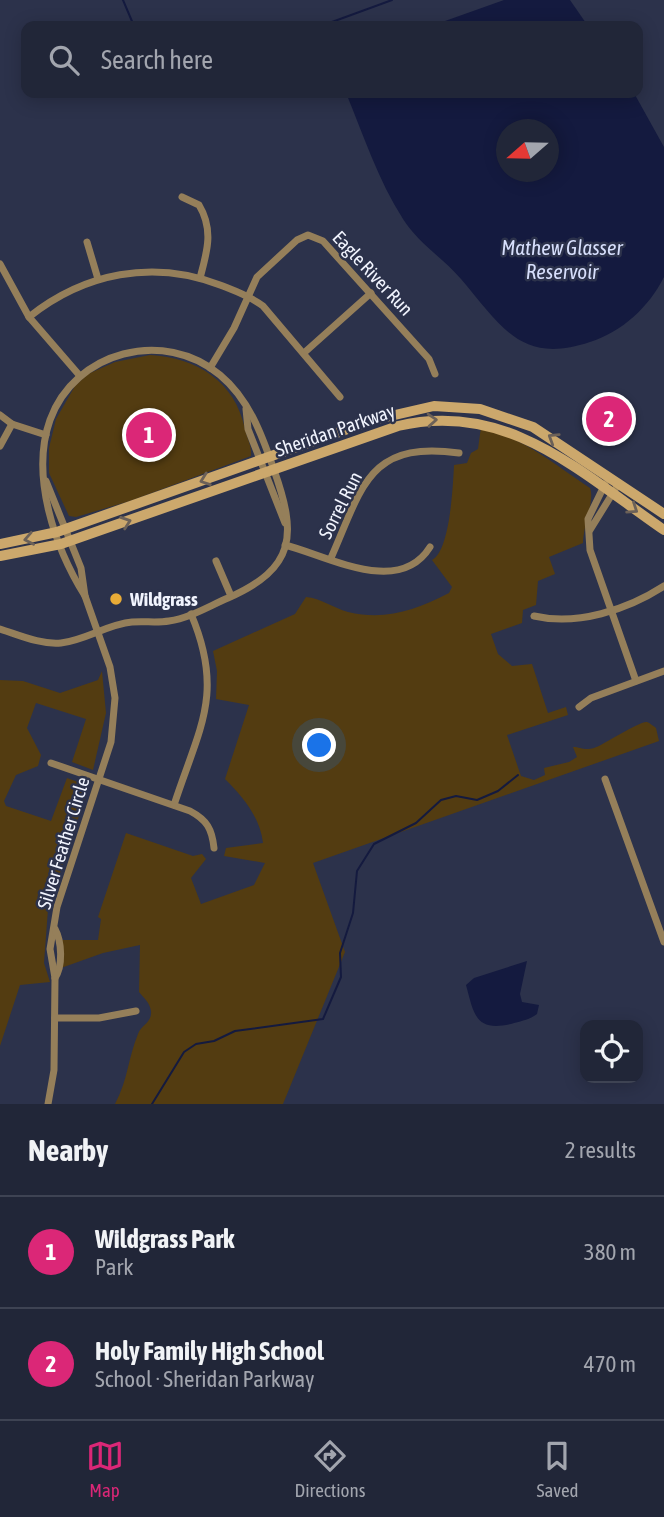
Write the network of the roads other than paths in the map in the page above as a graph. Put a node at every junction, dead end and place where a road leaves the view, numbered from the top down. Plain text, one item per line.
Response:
1 (182, 197) dead end
2 (87, 242) dead end
3 (0, 264) edge
4 (200, 278) junction
5 (98, 279) junction
6 (370, 293) junction
7 (247, 296) junction
8 (29, 317) junction
9 (305, 352) junction
10 (210, 368) junction
11 (435, 374) dead end
12 (80, 376) junction
13 (340, 397) dead end
14 (0, 415) edge
15 (12, 424) junction
16 (46, 435) junction
17 (0, 446) edge
18 (459, 453) dead end
19 (265, 459) junction
20 (269, 471) junction
21 (614, 480) junction
22 (607, 491) junction
23 (664, 514) edge
24 (664, 530) edge
25 (62, 531) junction
26 (66, 543) junction
27 (0, 544) edge
28 (285, 545) junction
29 (430, 547) dead end
30 (0, 556) edge
31 (331, 558) junction
32 (216, 561) dead end
33 (664, 586) edge
34 (231, 596) junction
35 (610, 609) junction
36 (191, 614) junction
37 (534, 616) dead end
38 (0, 629) edge
39 (98, 632) junction
40 (664, 671) edge
41 (636, 681) junction
42 (579, 707) dead end
43 (51, 763) dead end
44 (99, 779) junction
45 (605, 779) dead end
46 (174, 804) junction
47 (214, 848) dead end
48 (664, 941) edge
49 (136, 1011) dead end
50 (55, 1018) junction
51 (48, 1104) edge

1 - 4 street
2 - 5 street
3 - 8 street
4 - 5 street
4 - 7 street
5 - 8 street
6 - 7 street, Eagle River Run
6 - 9 street
6 - 11 street, Eagle River Run
7 - 9 street
7 - 10 street, Eagle River Run
8 - 12 street
9 - 13 street
10 - 12 street
10 - 19 street
12 - 16 street
14 - 15 street
15 - 16 street
15 - 17 street
16 - 25 street, Silver Feather Circle
18 - 31 street, Sorrel Run
19 - 20 street
21 -> 19 main road, Sheridan Parkway
19 -> 25 main road, Sheridan Parkway
20 -> 22 main road, Sheridan Parkway
26 -> 20 main road, Sheridan Parkway
20 - 28 street
21 - 22 street
21 - 23 main road, Sheridan Parkway
22 -> 24 main road, Sheridan Parkway
22 - 35 street
25 - 26 street, Silver Feather Circle
25 -> 27 main road, Sheridan Parkway
26 - 30 main road, Sheridan Parkway
26 - 39 street, Silver Feather Circle
28 - 31 street
28 - 34 street
29 - 31 street
32 - 34 street
33 - 35 street
34 - 36 street
35 - 37 street
35 - 41 street
36 - 39 street
36 - 46 street
38 - 39 street
39 - 44 street, Silver Feather Circle
40 - 41 street
41 - 42 street
43 - 44 street
44 - 46 street
44 - 50 street, Silver Feather Circle
45 - 48 street
46 - 47 street
49 - 50 street
50 - 51 street, Silver Feather Circle

